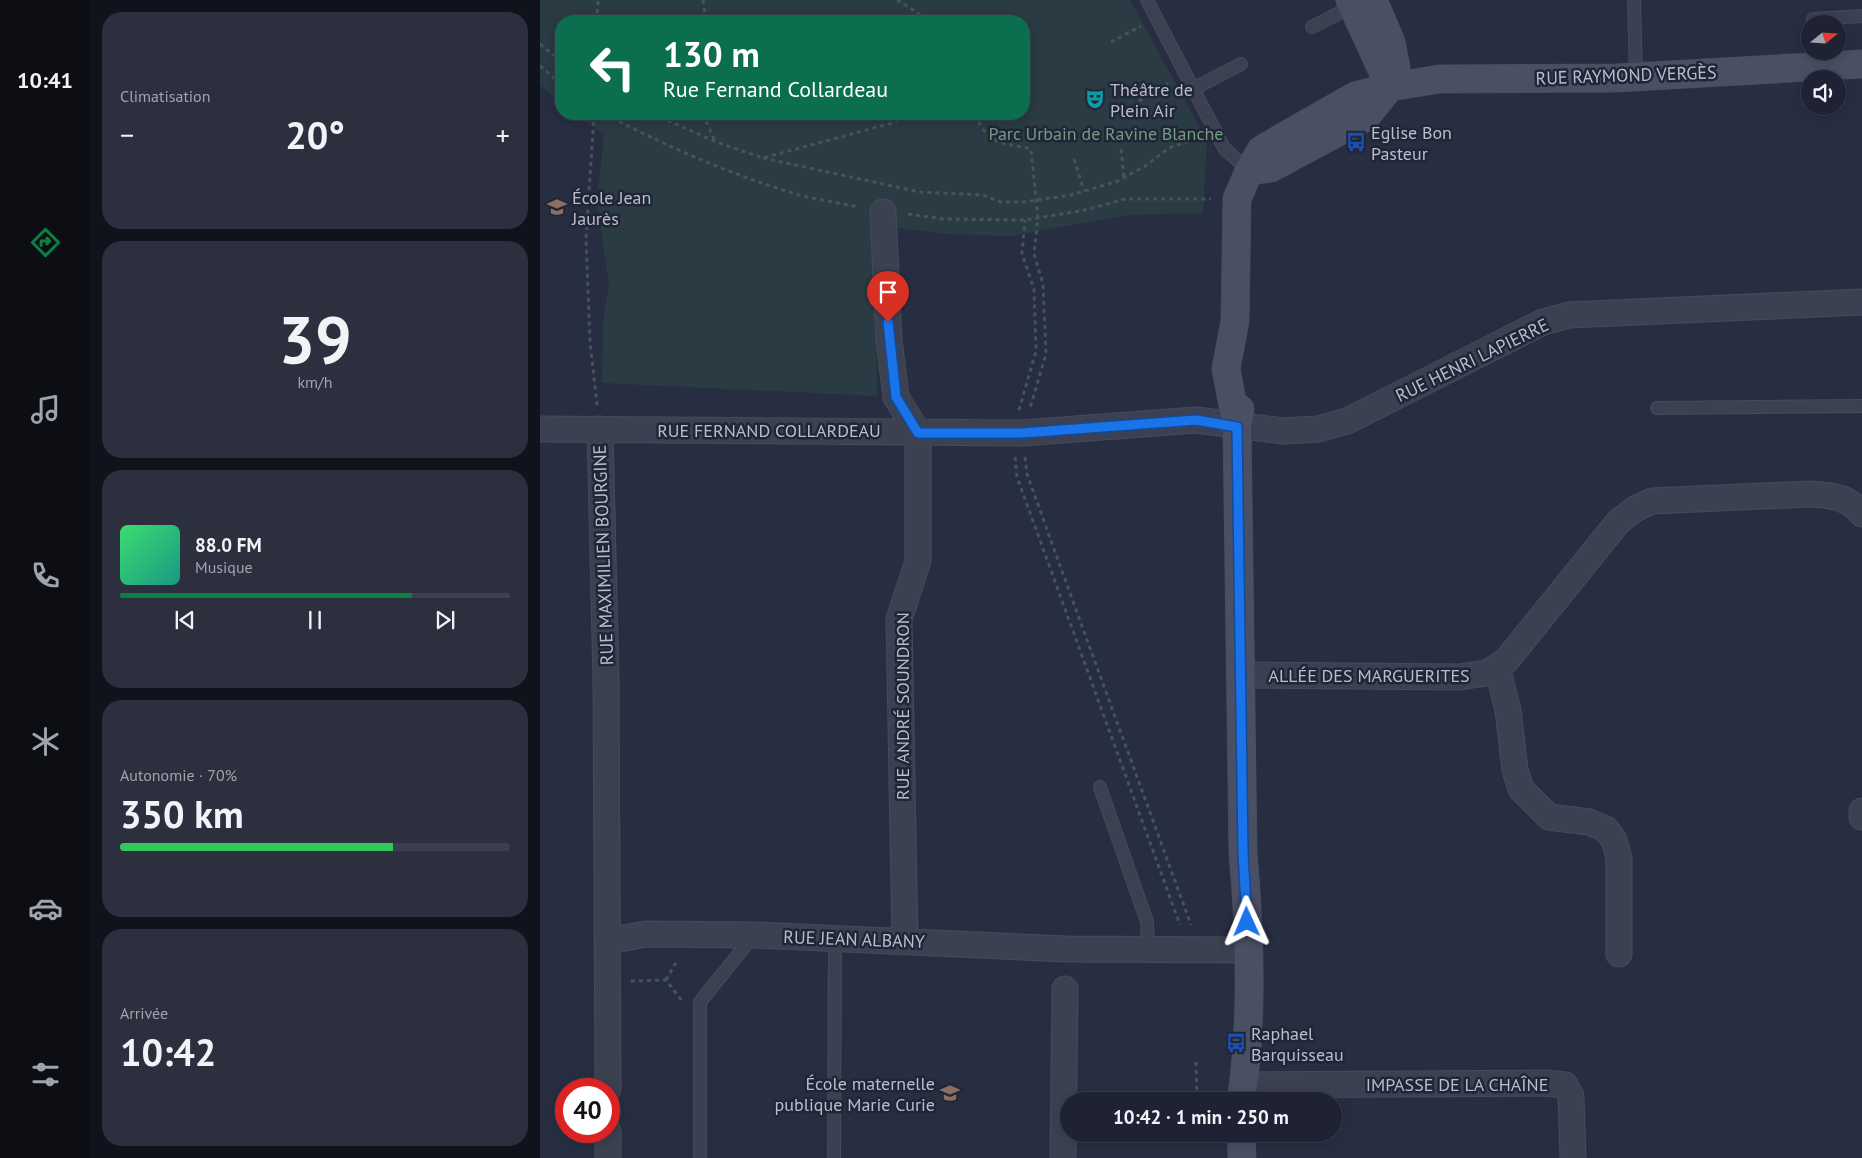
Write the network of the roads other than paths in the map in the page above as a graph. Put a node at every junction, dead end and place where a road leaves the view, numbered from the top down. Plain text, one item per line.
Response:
1 (1147, 0) edge
2 (1634, 0) edge
3 (1359, 2) edge
4 (1862, 16) edge
5 (1846, 17) edge
6 (1312, 27) dead end
7 (1804, 60) edge
8 (1824, 60) edge
9 (1241, 64) dead end
10 (1862, 64) edge
11 (1636, 76) junction
12 (1390, 87) junction
13 (1195, 88) junction
14 (1249, 171) junction
15 (883, 212) road end
16 (1862, 302) edge
17 (1862, 406) edge
18 (1657, 408) dead end
19 (1237, 427) junction
20 (540, 429) edge
21 (600, 429) junction
22 (918, 433) junction
23 (1862, 514) edge
24 (1496, 667) junction
25 (1242, 675) junction
26 (1100, 787) dead end
27 (1862, 811) edge
28 (1862, 817) edge
29 (754, 935) junction
30 (835, 938) junction
31 (608, 941) junction
32 (905, 941) junction
33 (1148, 949) junction
34 (1239, 950) junction
35 (1619, 954) dead end
36 (1065, 989) dead end
37 (608, 1078) edge
38 (1243, 1092) edge
39 (1336, 1092) edge
40 (1241, 1142) edge
41 (608, 1143) edge
42 (608, 1158) edge
43 (700, 1158) edge
44 (834, 1158) edge
45 (1063, 1158) edge
46 (1242, 1158) edge
47 (1573, 1158) edge

1 - 13 lane
2 - 11 lane
3 - 6 lane
3 - 12 street
4 - 5 lane
7 - 11 street, RUE RAYMOND VERGÈS
8 - 10 street, RUE RAYMOND VERGÈS
9 - 13 lane
11 - 12 street, RUE RAYMOND VERGÈS
12 - 14 street, RUE RAYMOND VERGÈS
13 - 14 lane
14 - 19 street, RUE RAYMOND VERGÈS
15 - 22 street
16 - 19 street, RUE HENRI LAPIERRE
17 - 18 lane
19 - 22 street, RUE FERNAND COLLARDEAU
19 - 25 street
20 - 21 street, RUE FERNAND COLLARDEAU
21 - 22 street, RUE FERNAND COLLARDEAU
21 - 31 street, RUE MAXIMILIEN BOURGINE
22 - 32 street, RUE ANDRÉ SOUNDRON
23 - 24 street, ALLÉE DES MARGUERITES
24 - 25 street, ALLÉE DES MARGUERITES
24 - 35 street
25 - 34 street
26 - 33 lane
27 - 28 street
29 - 30 street, RUE JEAN ALBANY
29 - 31 street, RUE JEAN ALBANY
29 - 43 lane
30 - 32 street, RUE JEAN ALBANY
30 - 44 lane
31 - 37 street
32 - 33 street, RUE JEAN ALBANY
33 - 34 street, RUE JEAN ALBANY
34 - 38 street
36 - 45 street
39 - 47 street, IMPASSE DE LA CHAÎNE
40 - 46 street
41 - 42 street

